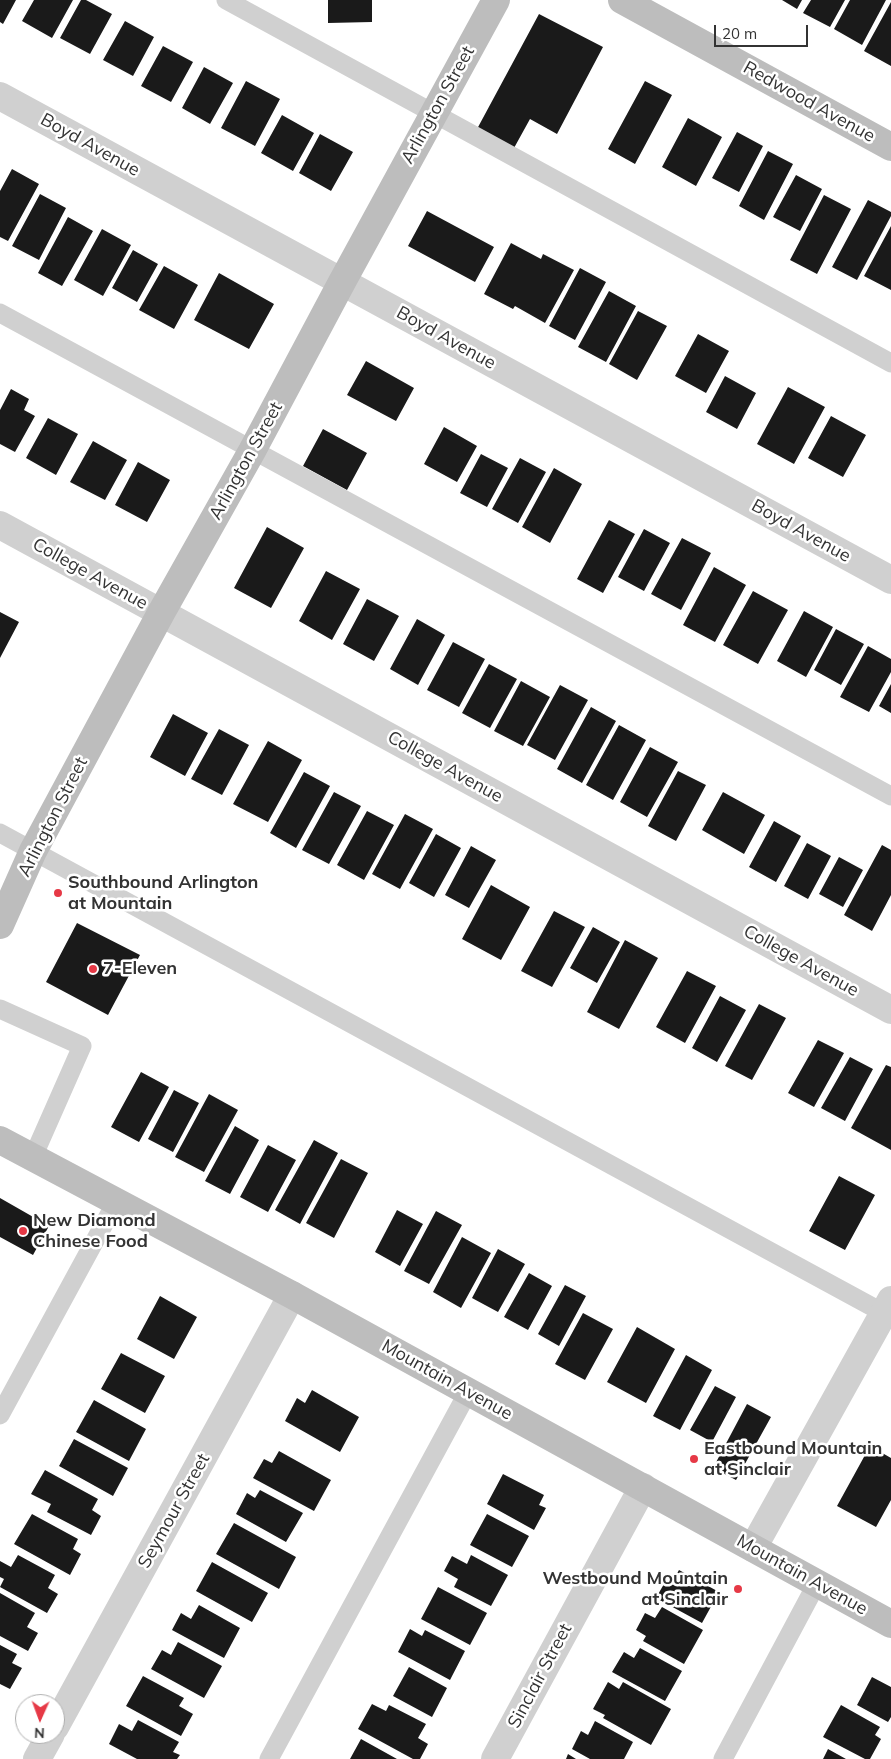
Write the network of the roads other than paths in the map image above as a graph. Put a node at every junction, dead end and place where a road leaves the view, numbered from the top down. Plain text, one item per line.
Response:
1 (226, 0) edge
2 (496, 0) edge
3 (622, 0) edge
4 (0, 96) edge
5 (434, 113) junction
6 (891, 147) edge
7 (342, 282) junction
8 (0, 313) edge
9 (891, 363) edge
10 (252, 451) junction
11 (0, 525) edge
12 (891, 580) edge
13 (161, 613) junction
14 (891, 796) edge
15 (0, 833) edge
16 (33, 851) junction
17 (0, 925) edge
18 (0, 1010) edge
19 (891, 1010) edge
20 (0, 1140) edge
21 (33, 1157) junction
22 (116, 1202) junction
23 (292, 1295) junction
24 (888, 1310) edge
25 (468, 1392) junction
26 (0, 1415) edge
27 (643, 1487) junction
28 (753, 1548) junction
29 (817, 1584) junction
30 (891, 1624) edge
31 (65, 1709) edge
32 (45, 1744) edge
33 (37, 1759) edge
34 (269, 1759) edge
35 (495, 1759) edge
36 (723, 1759) edge

1 - 5 lane
2 - 5 main road, Arlington Street
3 - 6 main road, Redwood Avenue
4 - 7 street, Boyd Avenue
5 - 7 main road, Arlington Street
5 - 9 lane
7 - 10 main road, Arlington Street
7 - 12 street, Boyd Avenue
8 - 10 lane
10 - 13 main road, Arlington Street
10 - 14 lane
11 - 13 street, College Avenue
13 - 16 main road, Arlington Street
13 - 19 street, College Avenue
15 - 16 lane
16 - 17 main road, Arlington Street
16 - 24 lane
18 - 21 lane
20 - 21 main road, Mountain Avenue
21 - 22 main road, Mountain Avenue
22 - 23 main road, Mountain Avenue
22 - 26 lane
23 - 25 main road, Mountain Avenue
23 - 31 street, Seymour Street
24 - 28 street
25 - 27 main road, Mountain Avenue
25 - 34 lane
27 - 28 main road, Mountain Avenue
27 - 35 street, Sinclair Street
28 - 29 main road, Mountain Avenue
29 - 30 main road, Mountain Avenue
29 - 36 lane
32 - 33 street

